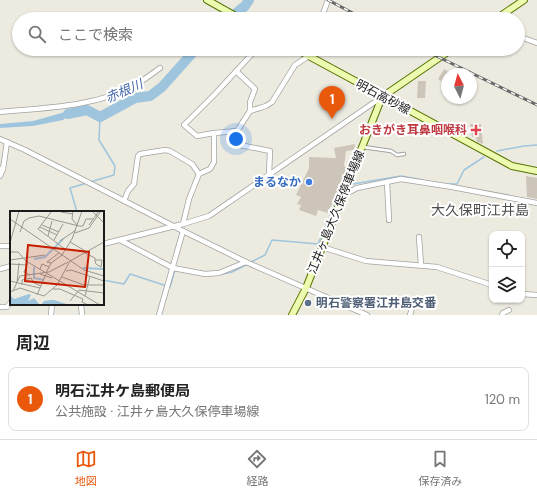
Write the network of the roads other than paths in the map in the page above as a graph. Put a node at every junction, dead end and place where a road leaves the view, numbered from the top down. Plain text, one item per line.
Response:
1 (207, 0) edge
2 (328, 0) edge
3 (523, 0) edge
4 (228, 12) edge
5 (324, 12) edge
6 (509, 12) edge
7 (525, 39) edge
8 (537, 44) edge
9 (250, 56) edge
10 (309, 56) joint
11 (442, 56) edge
12 (160, 68) dead end
13 (236, 71) junction
14 (382, 97) junction
15 (0, 112) edge
16 (250, 112) junction
17 (237, 131) junction
18 (214, 133) junction
19 (0, 139) edge
20 (7, 142) junction
21 (362, 146) junction
22 (404, 154) dead end
23 (2, 169) edge
24 (537, 171) edge
25 (200, 174) junction
26 (269, 174) junction
27 (0, 176) edge
28 (387, 182) junction
29 (342, 196) junction
30 (124, 201) junction
31 (537, 203) edge
32 (390, 220) dead end
33 (183, 224) junction
34 (174, 226) junction
35 (183, 232) junction
36 (419, 237) dead end
37 (120, 240) junction
38 (104, 244) edge
39 (322, 247) junction
40 (246, 262) junction
41 (421, 265) junction
42 (10, 266) edge
43 (173, 268) junction
44 (0, 269) edge
45 (489, 284) edge
46 (306, 288) junction
47 (525, 294) edge
48 (537, 295) edge
49 (10, 303) edge
50 (52, 305) edge
51 (81, 305) edge
52 (0, 307) edge
53 (412, 308) dead end
54 (510, 310) dead end
55 (51, 315) edge
56 (82, 315) edge
57 (159, 315) edge
58 (292, 315) edge
59 (367, 315) edge
60 (410, 315) edge
61 (502, 315) edge

1 - 4 main road
2 - 5 street
3 - 6 main road
7 - 8 street
9 - 13 street
10 - 14 main road, 明石高砂線
10 - 16 street
11 - 14 main road
12 - 15 street
13 - 16 street
13 - 18 street
14 - 21 main road, 江井ヶ島大久保停車場線
14 - 24 main road, 明石高砂線
14 - 26 street
16 - 17 street
17 - 18 street
17 - 26 street
18 - 25 street
19 - 20 street
20 - 23 street
20 - 30 street
21 - 22 lane
21 - 29 main road, 江井ヶ島大久保停車場線
23 - 27 street
25 - 30 street
25 - 33 street
26 - 33 street
28 - 29 street
28 - 31 street
28 - 32 street
29 - 39 main road, 江井ヶ島大久保停車場線
30 - 34 street
33 - 34 street
34 - 35 street
34 - 37 street
35 - 40 street
35 - 43 street
36 - 41 street
37 - 38 street
37 - 43 street
39 - 41 street
39 - 46 main road, 江井ヶ島大久保停車場線
40 - 43 street
40 - 46 street
41 - 45 street
42 - 44 street
43 - 57 street
46 - 58 main road, 江井ヶ島大久保停車場線
46 - 59 street
47 - 48 street
49 - 52 street
50 - 55 street
51 - 56 street
53 - 60 street
54 - 61 street

